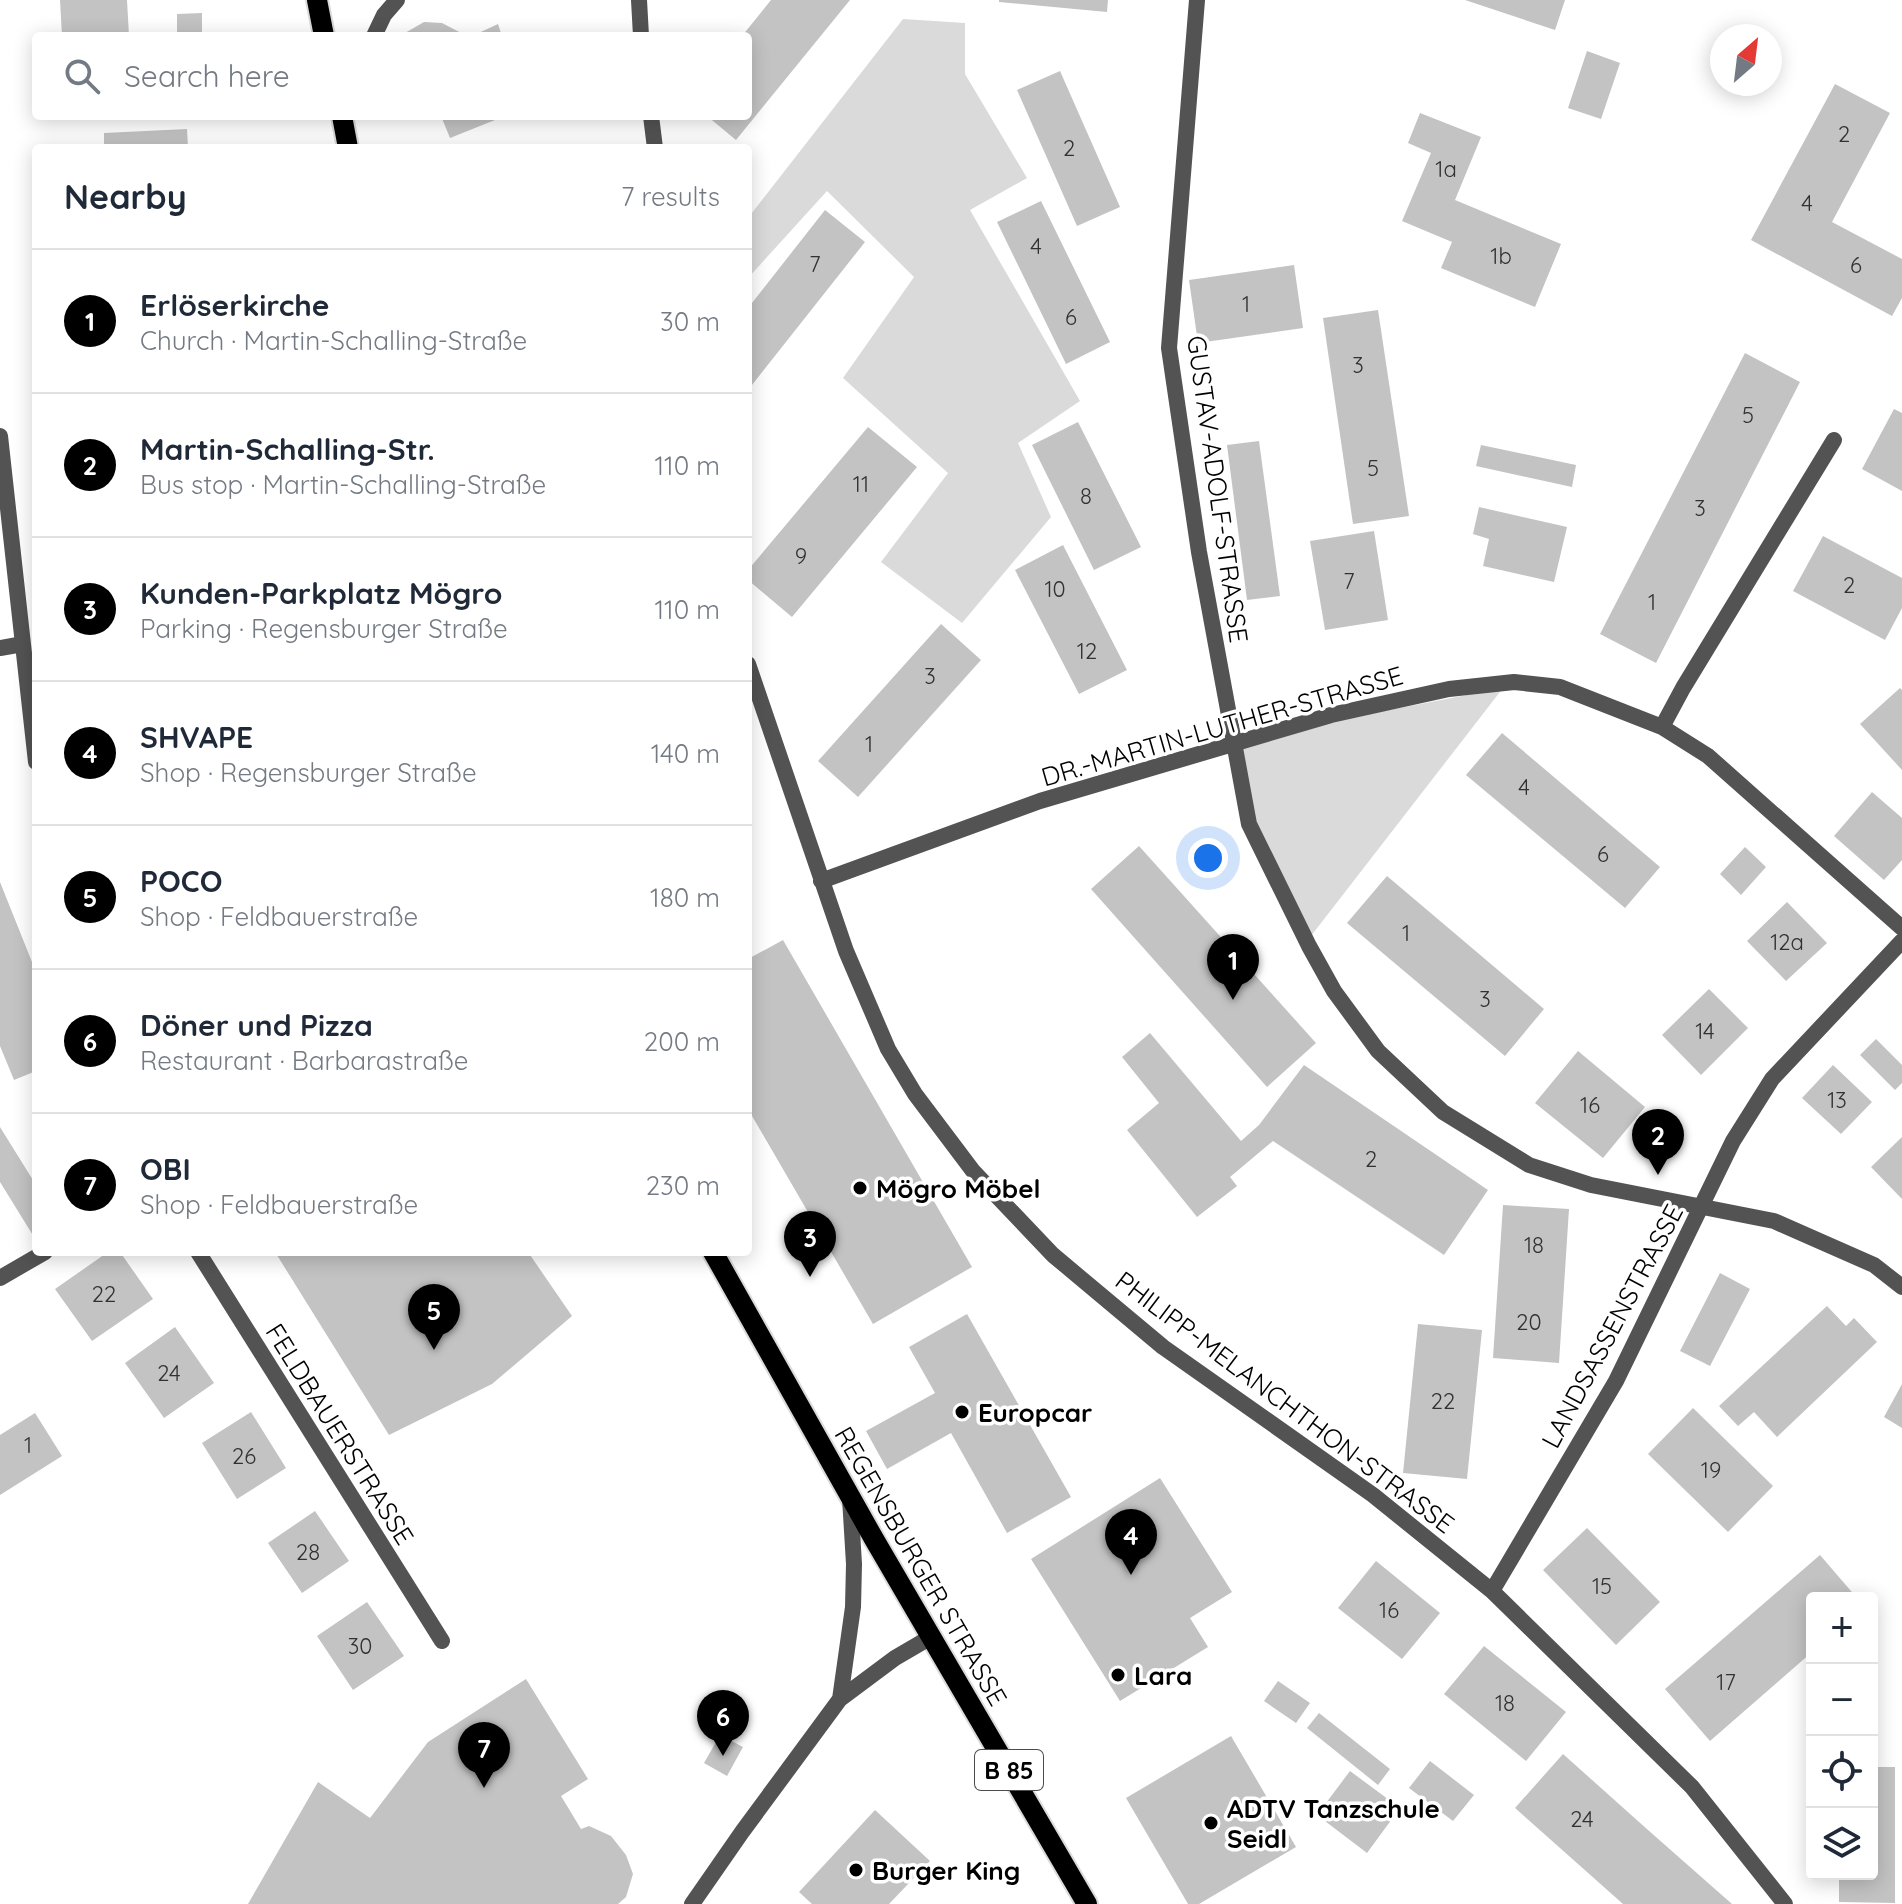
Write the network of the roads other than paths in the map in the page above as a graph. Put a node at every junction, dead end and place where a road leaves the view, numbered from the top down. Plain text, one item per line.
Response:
1 (317, 0) edge
2 (397, 0) edge
3 (639, 0) edge
4 (1197, 0) edge
5 (323, 32) edge
6 (376, 32) edge
7 (641, 32) edge
8 (344, 120) edge
9 (652, 120) edge
10 (347, 144) edge
11 (654, 144) edge
12 (0, 436) edge
13 (1834, 440) dead end
14 (23, 644) junction
15 (0, 648) edge
16 (752, 676) edge
17 (32, 726) edge
18 (1662, 727) junction
19 (1233, 745) junction
20 (821, 881) junction
21 (1902, 928) edge
22 (1902, 941) edge
23 (1702, 1206) junction
24 (38, 1256) edge
25 (201, 1256) edge
26 (715, 1256) edge
27 (0, 1278) edge
28 (1902, 1287) edge
29 (849, 1493) junction
30 (1492, 1591) junction
31 (931, 1637) junction
32 (442, 1641) dead end
33 (840, 1699) junction
34 (692, 1904) edge
35 (1087, 1904) edge
36 (1785, 1904) edge

1 - 5 main road
2 - 6 street
3 - 7 street
4 - 19 street, GUSTAV-ADOLF-STRASSE
8 - 10 main road
9 - 11 street
12 - 14 street
13 - 18 street
14 - 15 street
14 - 17 street
16 - 20 street, PHILIPP-MELANCHTHON-STRASSE
18 - 19 street, DR.-MARTIN-LUTHER-STRASSE
18 - 21 street, DR.-MARTIN-LUTHER-STRASSE
19 - 20 street, DR.-MARTIN-LUTHER-STRASSE
19 - 23 street, GUSTAV-ADOLF-STRASSE
20 - 30 street, PHILIPP-MELANCHTHON-STRASSE
22 - 23 street, LANDSASSENSTRASSE
23 - 28 street, GUSTAV-ADOLF-STRASSE
23 - 30 street, LANDSASSENSTRASSE
24 - 27 street
25 - 32 street, FELDBAUERSTRASSE
26 - 29 main road, REGENSBURGER STRASSE / B 85
29 - 31 main road, REGENSBURGER STRASSE / B 85
29 - 33 street
30 - 36 street, PHILIPP-MELANCHTHON-STRASSE
31 - 33 street
31 - 35 main road, REGENSBURGER STRASSE / B 85
33 - 34 street

